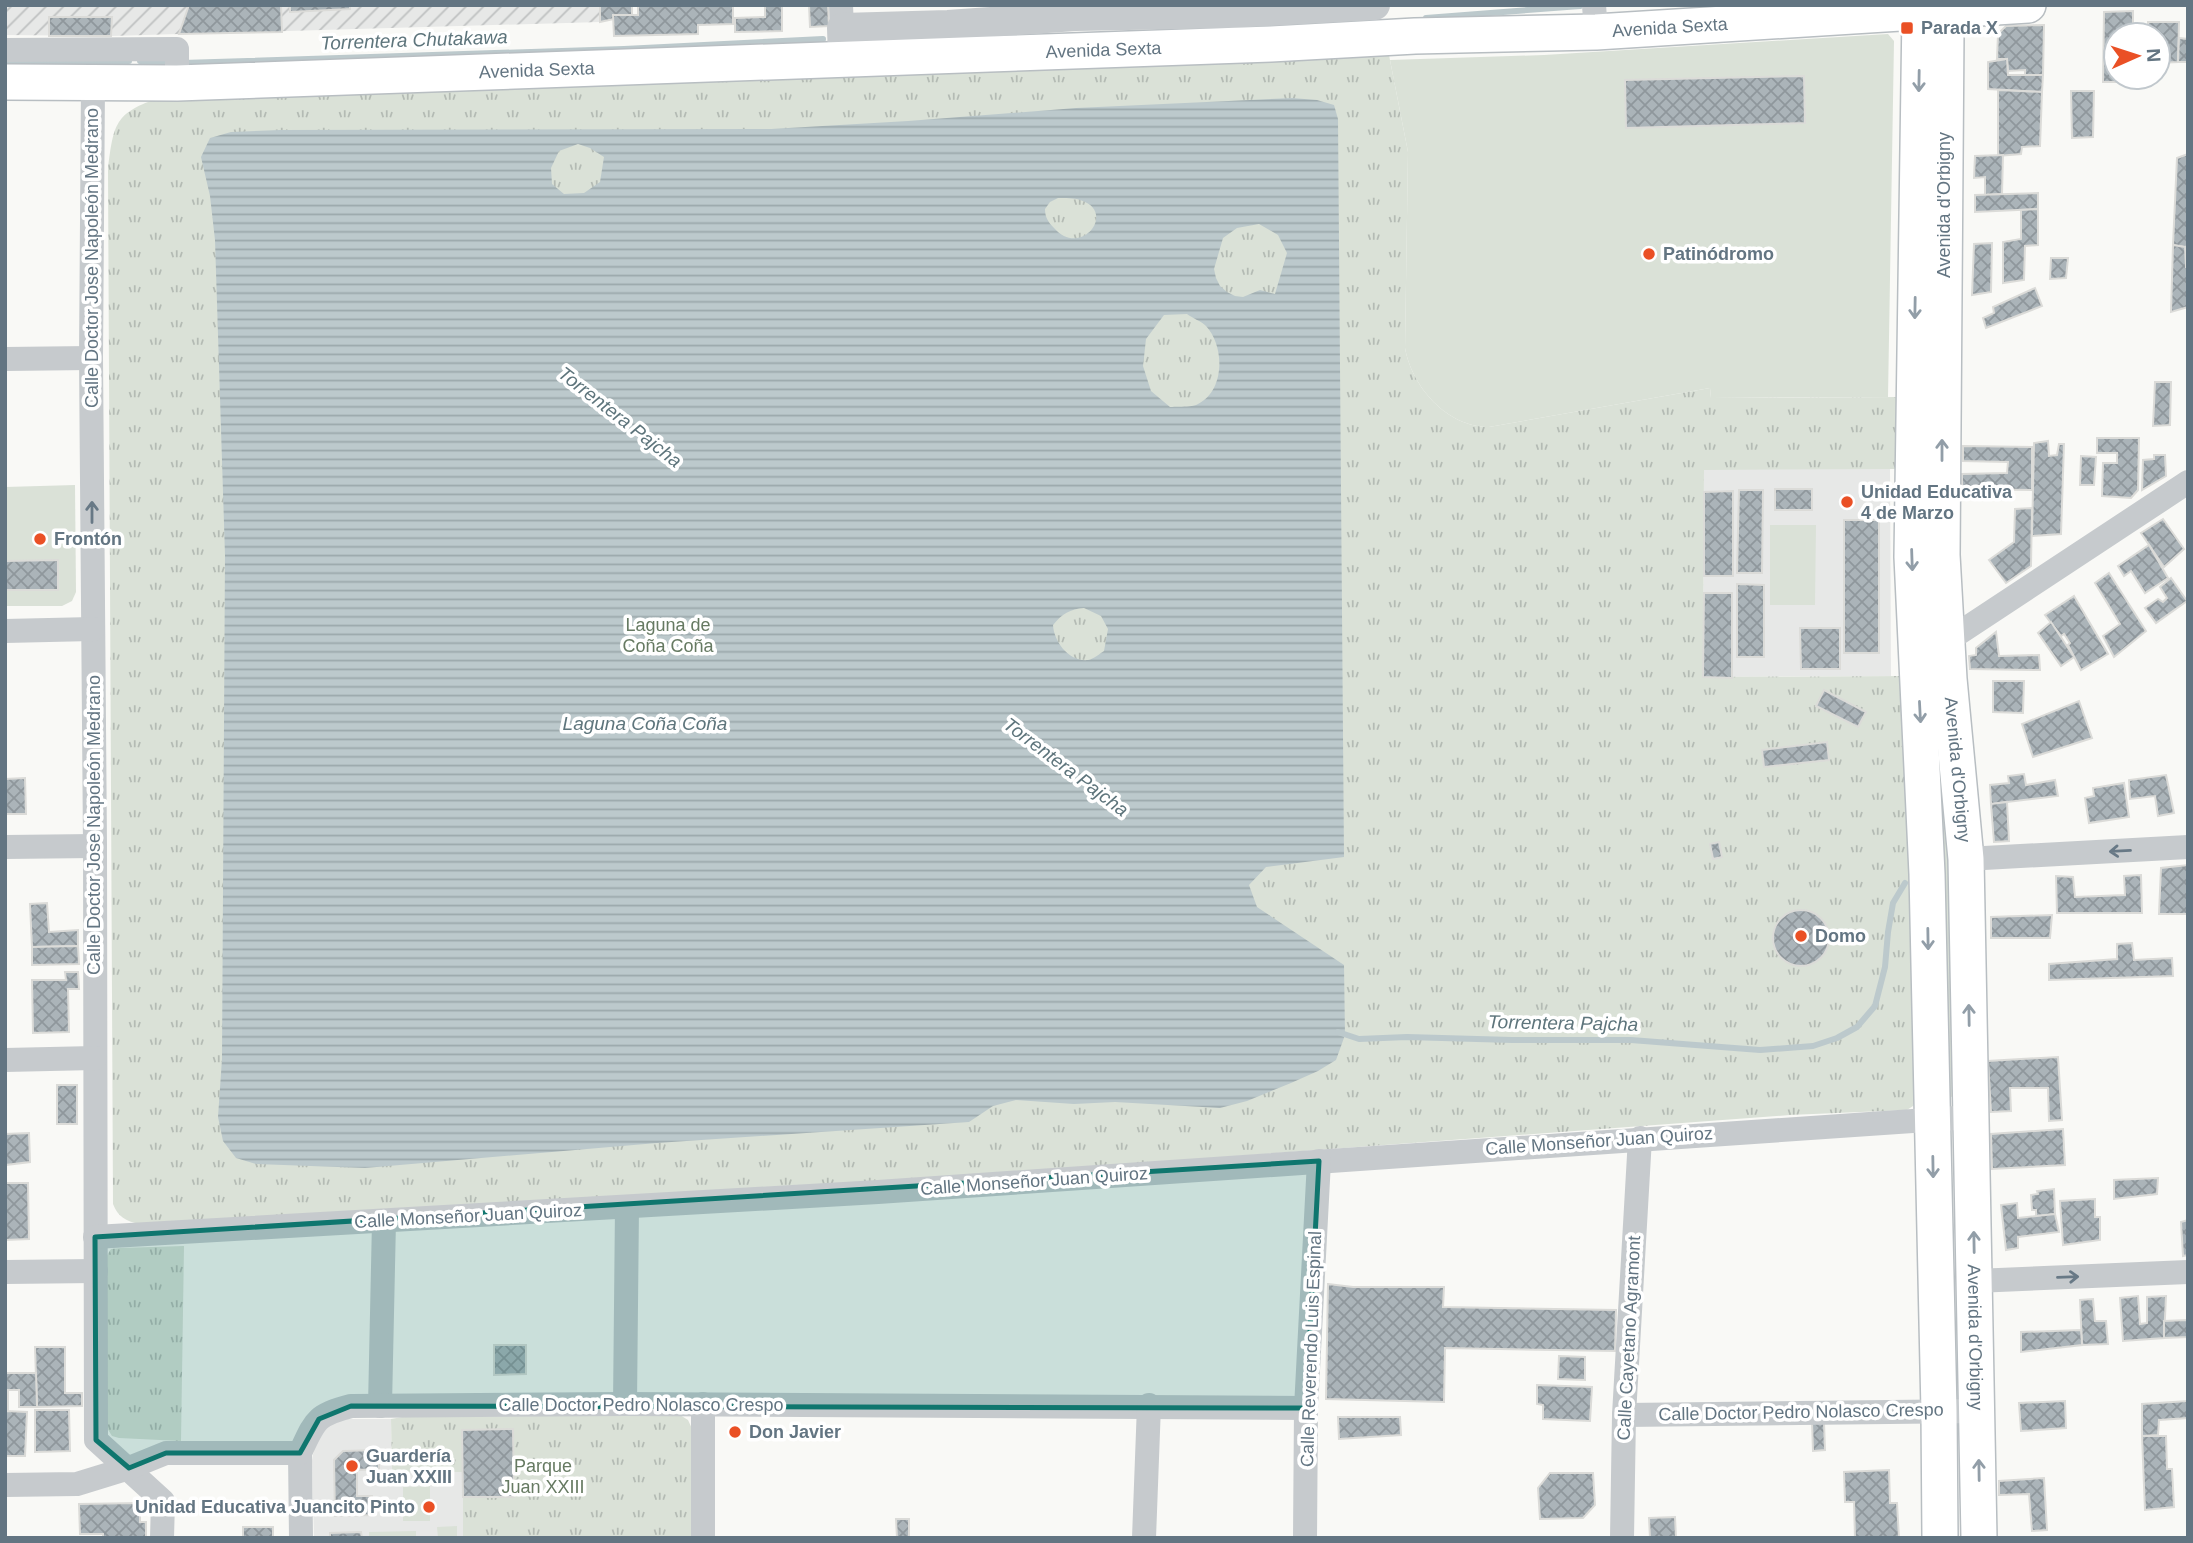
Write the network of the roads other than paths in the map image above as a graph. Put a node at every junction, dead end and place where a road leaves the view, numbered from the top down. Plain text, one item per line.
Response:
1 (1374, 5) edge
2 (2028, 5) edge
3 (1929, 8) edge
4 (1595, 16) edge
5 (1270, 22) edge
6 (842, 30) edge
7 (5, 50) edge
8 (177, 72) junction
9 (5, 82) edge
10 (93, 83) junction
11 (91, 358) junction
12 (5, 359) edge
13 (2188, 482) edge
14 (93, 629) junction
15 (5, 631) edge
16 (1932, 642) junction
17 (95, 846) junction
18 (5, 847) edge
19 (2188, 848) edge
20 (1966, 859) junction
21 (94, 1058) junction
22 (5, 1060) edge
23 (1971, 1116) junction
24 (1932, 1118) junction
25 (1640, 1138) junction
26 (1319, 1161) junction
27 (627, 1207) junction
28 (384, 1221) junction
29 (95, 1237) junction
30 (96, 1271) junction
31 (5, 1272) edge
32 (2188, 1272) edge
33 (1975, 1281) junction
34 (625, 1404) junction
35 (703, 1405) junction
36 (1149, 1405) junction
37 (380, 1406) junction
38 (1306, 1408) junction
39 (1978, 1410) junction
40 (1939, 1411) junction
41 (1624, 1415) junction
42 (300, 1453) junction
43 (129, 1468) junction
44 (5, 1485) edge
45 (162, 1538) edge
46 (301, 1538) edge
47 (703, 1538) edge
48 (1144, 1538) edge
49 (1305, 1538) edge
50 (1622, 1538) edge
51 (1940, 1538) edge
52 (1979, 1538) edge

1 - 5 street, Avenida Sexta
2 - 3 main road, Avenida Sexta
3 - 4 main road, Avenida Sexta
3 - 16 main road, Avenida d'Orbigny
4 - 5 main road, Avenida Sexta
5 - 6 main road, Avenida Sexta
6 - 8 main road, Avenida Sexta
7 - 8 street, Avenida Sexta
8 - 10 main road, Avenida Sexta
9 - 10 main road, Avenida Sexta
10 - 11 street, Calle Doctor Jose Napoleón Medrano
11 - 12 street
14 -> 11 street, Calle Doctor Jose Napoleón Medrano
13 - 16 street
14 - 15 street
14 - 17 street, Calle Doctor Jose Napoleón Medrano
16 - 20 main road, Avenida d'Orbigny
16 -> 24 main road, Avenida d'Orbigny
17 - 18 street
17 - 21 street, Calle Doctor Jose Napoleón Medrano
19 -> 20 street
23 -> 20 main road, Avenida d'Orbigny
21 - 22 street
21 - 29 street, Calle Doctor Jose Napoleón Medrano
23 - 24 street, Calle Monseñor Juan Quiroz
33 -> 23 main road, Avenida d'Orbigny
24 - 25 street, Calle Monseñor Juan Quiroz
24 -> 40 main road, Avenida d'Orbigny
25 - 26 street, Calle Monseñor Juan Quiroz
25 - 41 street, Calle Cayetano Agramont
26 - 27 street, Calle Monseñor Juan Quiroz
26 - 38 street, Calle Reverendo Luis Espinal
27 - 28 street, Calle Monseñor Juan Quiroz
27 - 34 street
28 - 29 street, Calle Monseñor Juan Quiroz
28 - 37 street
29 - 30 street, Calle Doctor Jose Napoleón Medrano
30 - 31 street
30 - 43 street, Calle Doctor Jose Napoleón Medrano
33 -> 32 street
33 - 39 main road, Avenida d'Orbigny
34 - 35 street, Calle Doctor Pedro Nolasco Crespo
34 - 37 street, Calle Doctor Pedro Nolasco Crespo
35 - 36 street, Calle Doctor Pedro Nolasco Crespo
35 - 47 street
36 - 38 street, Calle Doctor Pedro Nolasco Crespo
36 - 48 street
37 - 42 street, Calle Doctor Pedro Nolasco Crespo
38 - 49 street, Calle Reverendo Luis Espinal
39 - 40 street, Calle Doctor Pedro Nolasco Crespo
52 -> 39 main road, Avenida d'Orbigny
40 - 41 street, Calle Doctor Pedro Nolasco Crespo
40 - 51 main road, Avenida d'Orbigny
41 - 50 street, Calle Cayetano Agramont
42 - 43 street
42 - 46 street
43 - 44 street
43 - 45 street, Calle Doctor Jose Napoleón Medrano

